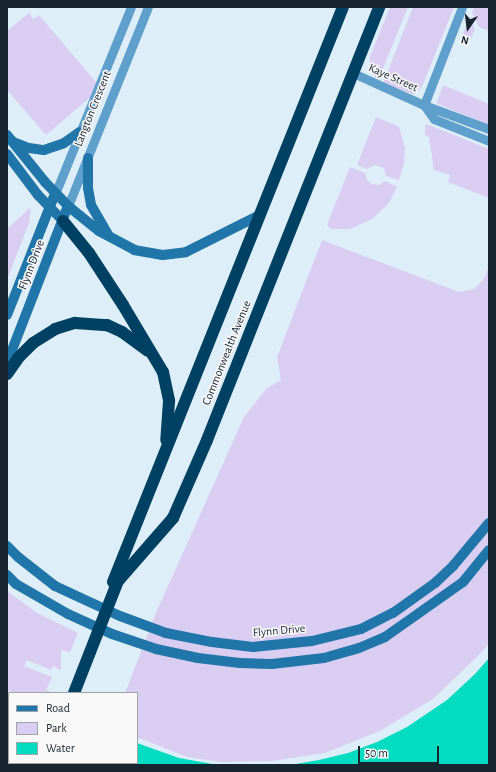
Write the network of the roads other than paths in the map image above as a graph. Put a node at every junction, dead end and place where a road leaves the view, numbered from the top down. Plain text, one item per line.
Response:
1 (131, 7) edge
2 (343, 7) edge
3 (379, 7) edge
4 (462, 7) edge
5 (146, 8) edge
6 (353, 73) junction
7 (424, 105) junction
8 (489, 129) edge
9 (80, 132) junction
10 (9, 138) edge
11 (489, 141) edge
12 (7, 154) edge
13 (88, 158) junction
14 (55, 194) junction
15 (68, 206) junction
16 (50, 208) junction
17 (260, 215) junction
18 (63, 221) junction
19 (110, 238) junction
20 (7, 315) edge
21 (154, 357) junction
22 (7, 362) edge
23 (7, 374) edge
24 (165, 453) junction
25 (489, 523) edge
26 (7, 546) edge
27 (489, 550) edge
28 (7, 575) edge
29 (116, 580) junction
30 (68, 692) edge
31 (74, 692) edge

1 - 9 street, Langton Crescent
2 - 17 highway, Commonwealth Avenue
3 - 6 highway, Commonwealth Avenue
4 - 7 street
5 - 13 street, Langton Crescent
6 - 7 street, Kaye Street
6 - 29 highway, Commonwealth Avenue
7 - 8 street, Kaye Street
7 - 11 street, Kaye Street
9 - 10 main road
9 - 14 street, Langton Crescent
10 - 14 main road
12 - 16 main road
13 - 15 street, Langton Crescent
13 - 19 main road
14 - 15 main road
14 - 16 main road, Langton Crescent
15 - 18 main road, Langton Crescent
15 - 19 main road
16 - 18 main road
16 - 20 main road, Flynn Drive
17 - 19 main road
17 - 24 highway, Commonwealth Avenue
18 - 21 highway
18 - 22 main road, Flynn Drive
21 - 23 highway
21 - 24 highway
24 - 29 highway, Commonwealth Avenue
25 - 26 main road, Flynn Drive
27 - 28 main road
29 - 30 highway, Commonwealth Avenue
29 - 31 highway, Commonwealth Avenue

